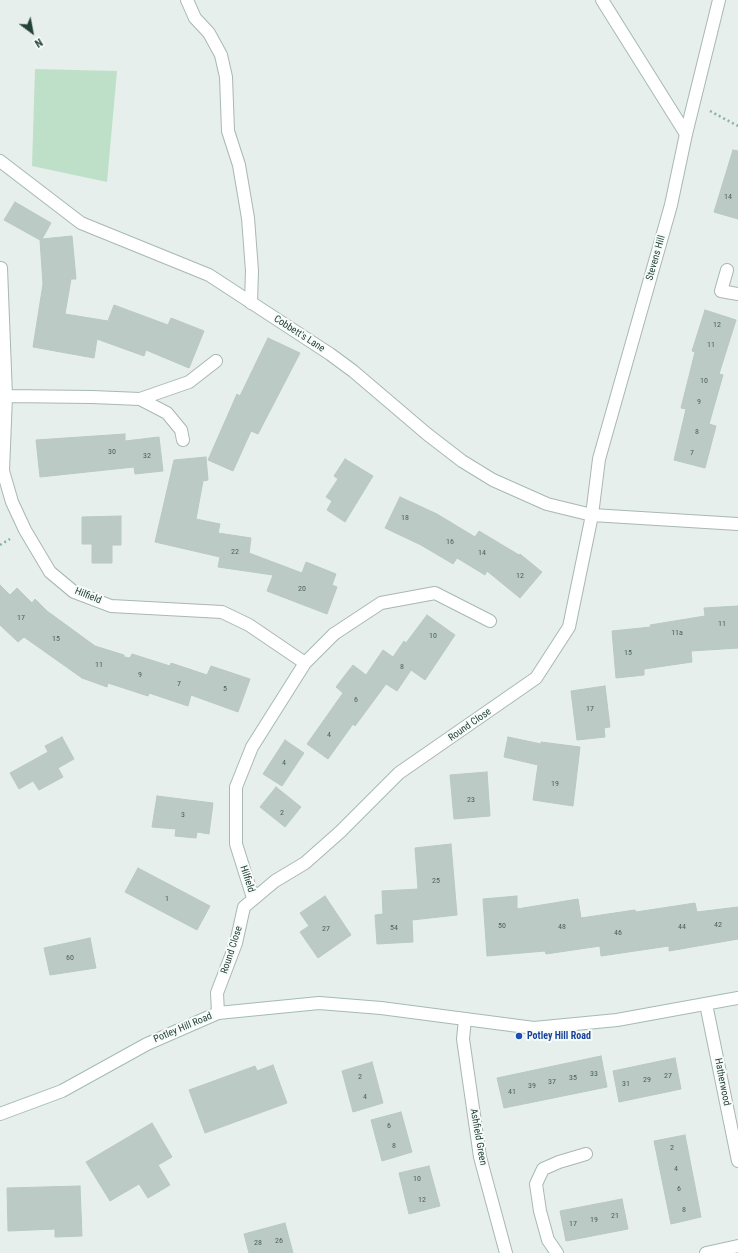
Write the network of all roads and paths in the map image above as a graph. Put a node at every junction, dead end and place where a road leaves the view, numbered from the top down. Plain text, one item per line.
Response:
1 (187, 0) edge
2 (602, 0) edge
3 (719, 0) edge
4 (694, 102) junction
5 (738, 126) edge
6 (686, 134) junction
7 (0, 161) edge
8 (1, 268) dead end
9 (727, 270) dead end
10 (738, 294) edge
11 (251, 303) junction
12 (216, 361) dead end
13 (6, 396) junction
14 (140, 399) junction
15 (183, 440) dead end
16 (592, 515) junction
17 (738, 524) edge
18 (490, 621) dead end
19 (305, 663) junction
20 (253, 898) junction
21 (738, 998) edge
22 (706, 1004) junction
23 (218, 1013) junction
24 (465, 1019) junction
25 (0, 1114) edge
26 (586, 1154) dead end
27 (738, 1161) edge
28 (738, 1246) edge
29 (506, 1253) edge
30 (557, 1253) edge
31 (706, 1253) edge

1 - 11 street
2 - 6 street
3 - 4 street, Stevens Hill
4 - 5 path
4 - 6 street, Stevens Hill
6 - 16 street, Stevens Hill
7 - 11 street, Cobbett's Lane
8 - 13 street, Hilfield
9 - 10 street
11 - 16 street, Cobbett's Lane
12 - 14 street
13 - 14 street
13 - 19 street, Hilfield
14 - 15 street
16 - 17 street
16 - 20 street, Round Close
18 - 19 street, Hilfield
19 - 20 street, Hilfield
20 - 23 street, Round Close
21 - 22 street, Potley Hill Road
22 - 24 street, Potley Hill Road
22 - 27 street, Hatherwood
23 - 24 street, Potley Hill Road
23 - 25 street, Potley Hill Road
24 - 29 street, Ashfield Green
26 - 30 street
28 - 31 street

